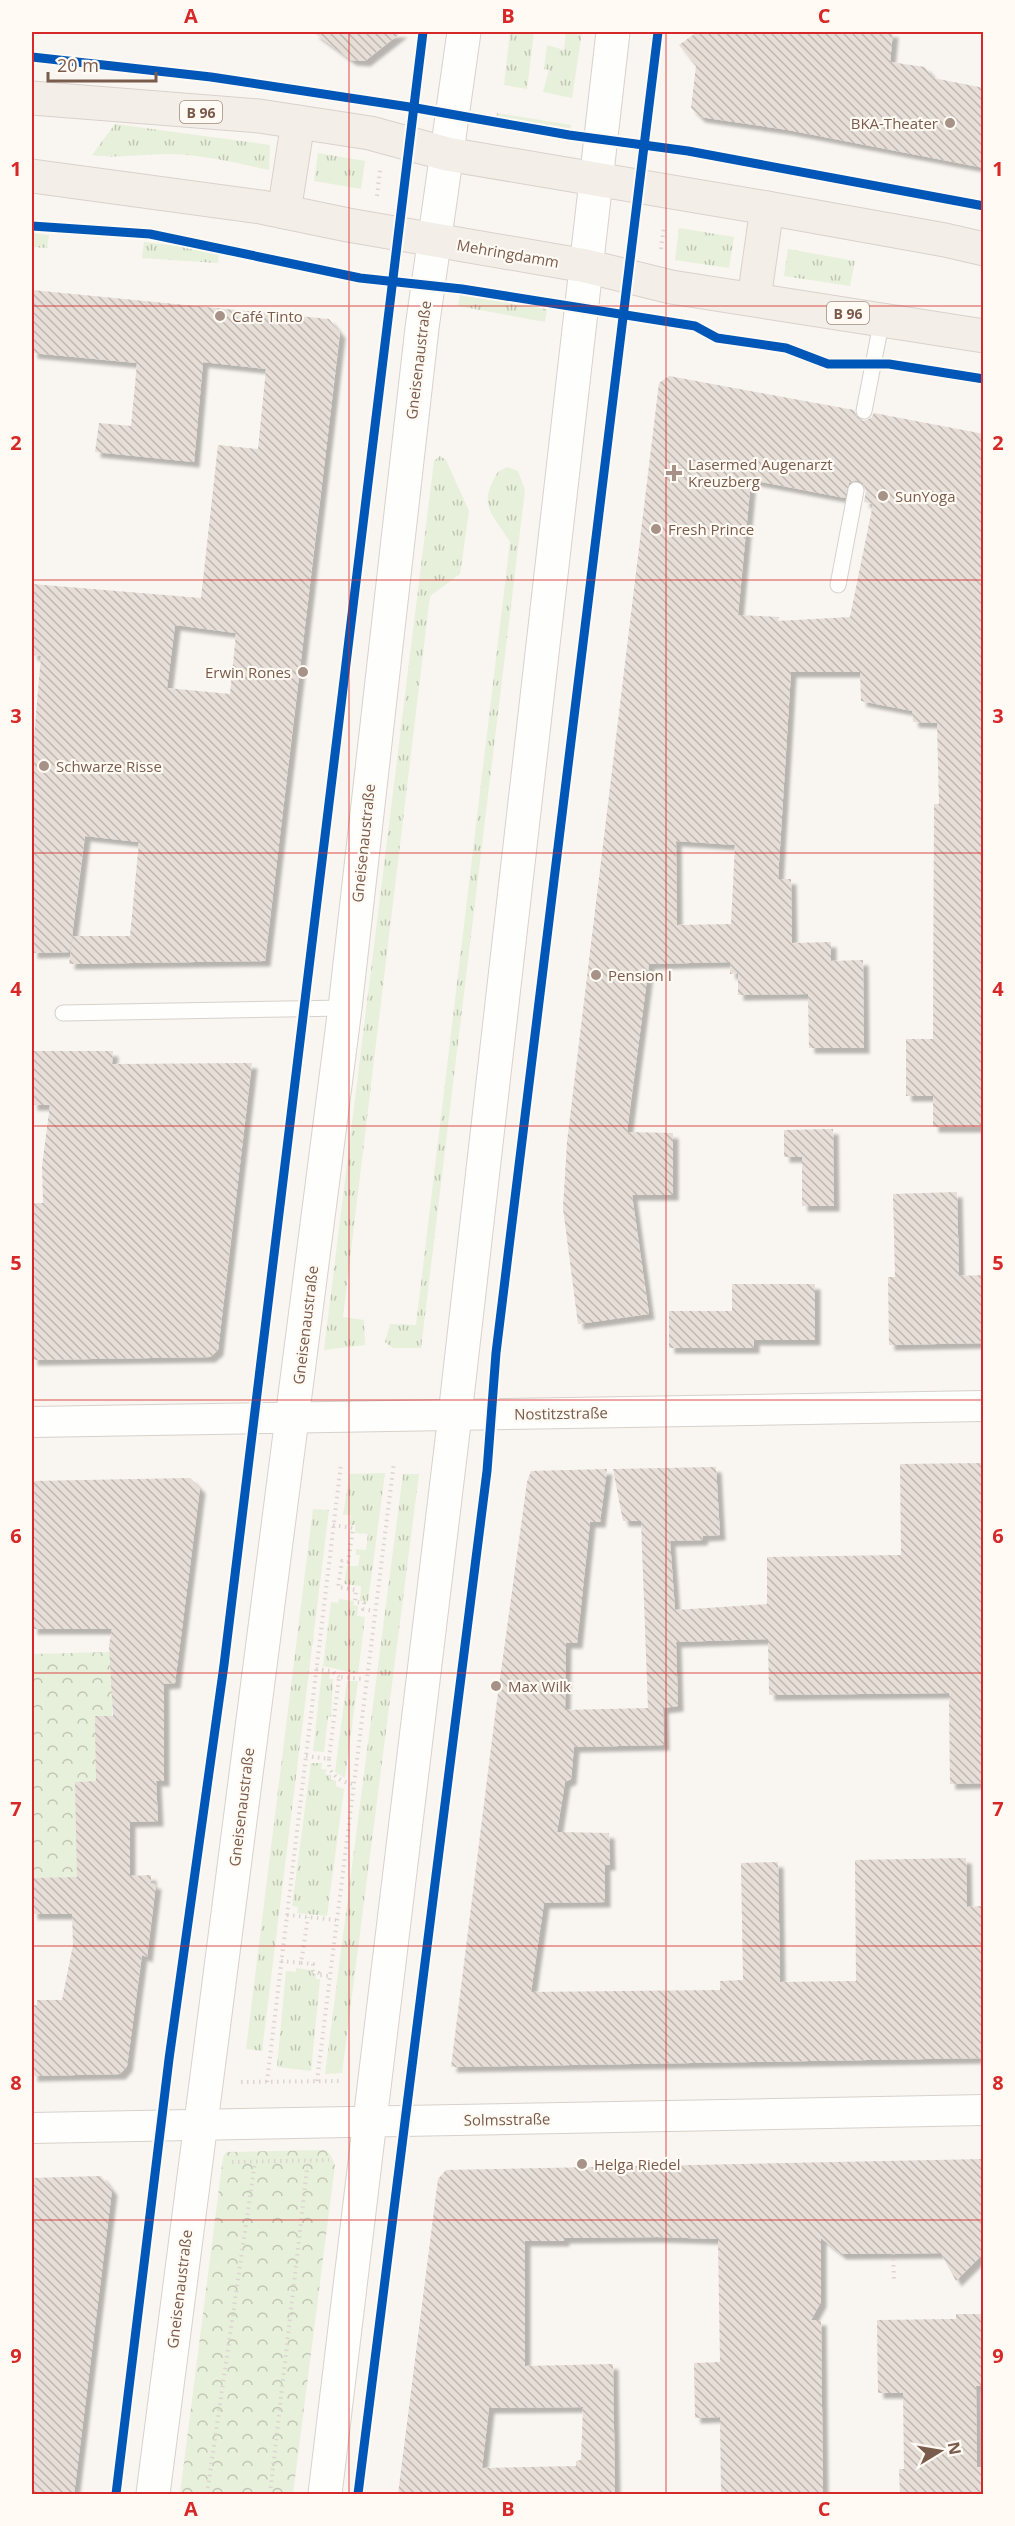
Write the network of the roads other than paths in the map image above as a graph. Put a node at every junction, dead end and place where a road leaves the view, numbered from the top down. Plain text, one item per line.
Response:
1 (464, 32) edge
2 (613, 32) edge
3 (32, 98) edge
4 (298, 122) junction
5 (447, 154) junction
6 (32, 176) edge
7 (596, 179) junction
8 (767, 208) junction
9 (284, 212) junction
10 (434, 240) junction
11 (984, 249) edge
12 (586, 266) junction
13 (754, 299) junction
14 (882, 319) junction
15 (984, 336) edge
16 (864, 411) dead end
17 (856, 490) dead end
18 (838, 585) dead end
19 (345, 1008) junction
20 (63, 1013) dead end
21 (984, 1406) edge
22 (455, 1415) junction
23 (292, 1418) junction
24 (32, 1422) edge
25 (984, 2109) edge
26 (371, 2122) junction
27 (200, 2125) junction
28 (32, 2128) edge
29 (153, 2494) edge
30 (325, 2494) edge

1 - 5 main road, Gneisenaustraße
2 - 7 main road
3 - 4 main road, B 96
4 - 5 main road, B 96
4 - 9 main road
5 - 7 main road, B 96
5 - 10 main road, Gneisenaustraße
6 - 9 main road, Mehringdamm / B 96
7 - 8 main road, B 96
7 - 12 main road
8 - 11 main road, B 96
8 - 13 main road
9 - 10 main road, Mehringdamm / B 96
10 - 12 main road, Mehringdamm / B 96
10 - 19 main road, Gneisenaustraße
12 - 13 main road, Mehringdamm / B 96
12 - 22 main road
13 - 14 main road, Mehringdamm / B 96
14 - 15 main road, Mehringdamm / B 96
14 - 16 lane
17 - 18 lane
19 - 20 lane
19 - 23 main road, Gneisenaustraße
21 - 22 street, Nostitzstraße
22 - 23 street, Nostitzstraße
22 - 26 main road
23 - 24 street, Nostitzstraße
23 - 27 main road, Gneisenaustraße
25 - 26 street, Solmsstraße
26 - 27 street, Solmsstraße
26 - 30 main road
27 - 28 street, Solmsstraße
27 - 29 main road, Gneisenaustraße

